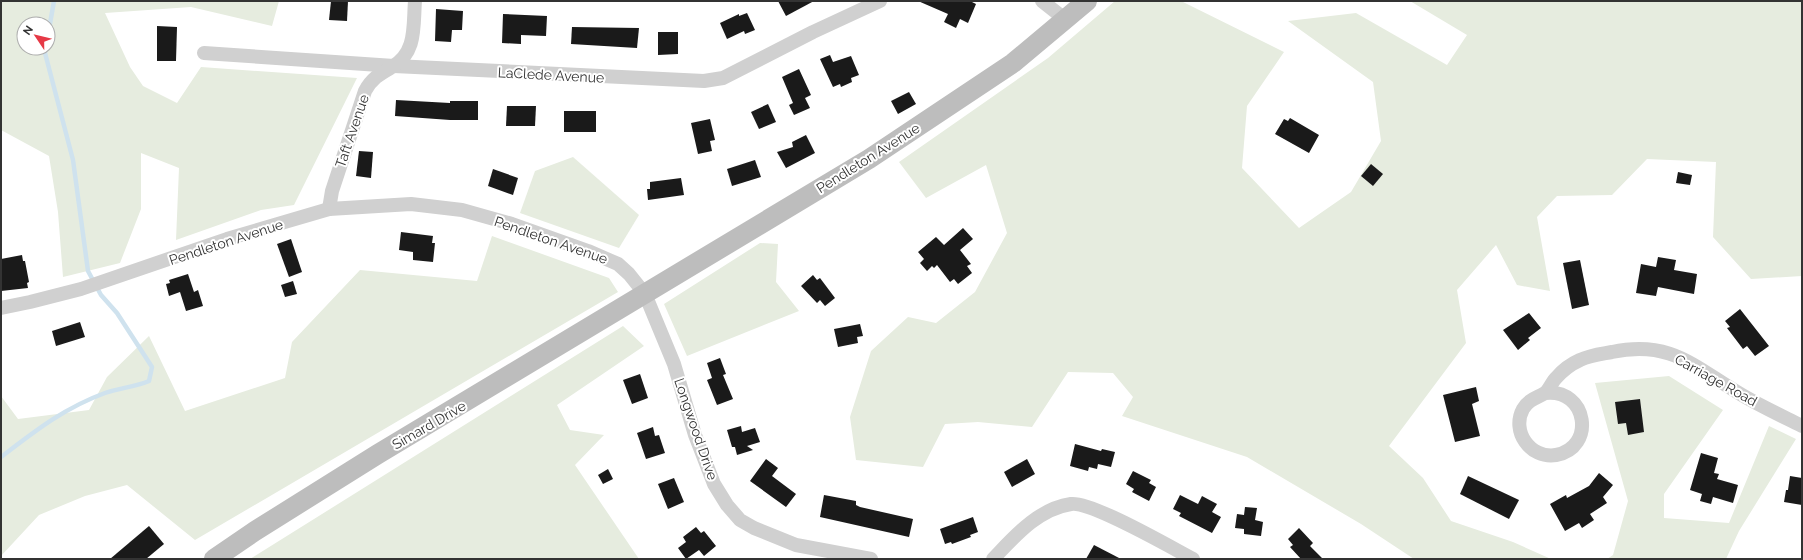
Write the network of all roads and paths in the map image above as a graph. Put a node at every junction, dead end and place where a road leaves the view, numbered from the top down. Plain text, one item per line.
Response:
1 (415, 1) edge
2 (880, 1) edge
3 (1042, 1) edge
4 (1087, 1) edge
5 (1066, 20) junction
6 (204, 53) dead end
7 (394, 66) junction
8 (329, 209) junction
9 (645, 294) junction
10 (1, 308) edge
11 (1545, 393) junction
12 (1802, 426) edge
13 (214, 559) edge
14 (871, 559) edge
15 (993, 559) edge
16 (1193, 559) edge

1 - 7 street, Taft Avenue
2 - 7 street, LaClede Avenue
3 - 5 street
4 - 5 street, Pendleton Avenue
5 - 9 street, Pendleton Avenue
6 - 7 street, LaClede Avenue
7 - 8 street, Taft Avenue
8 - 9 street, Pendleton Avenue
8 - 10 street, Pendleton Avenue
9 - 13 street, Simard Drive
9 - 14 street, Longwood Drive
11 - 11 street, Carriage Road
11 - 12 street, Carriage Road
15 - 16 street

